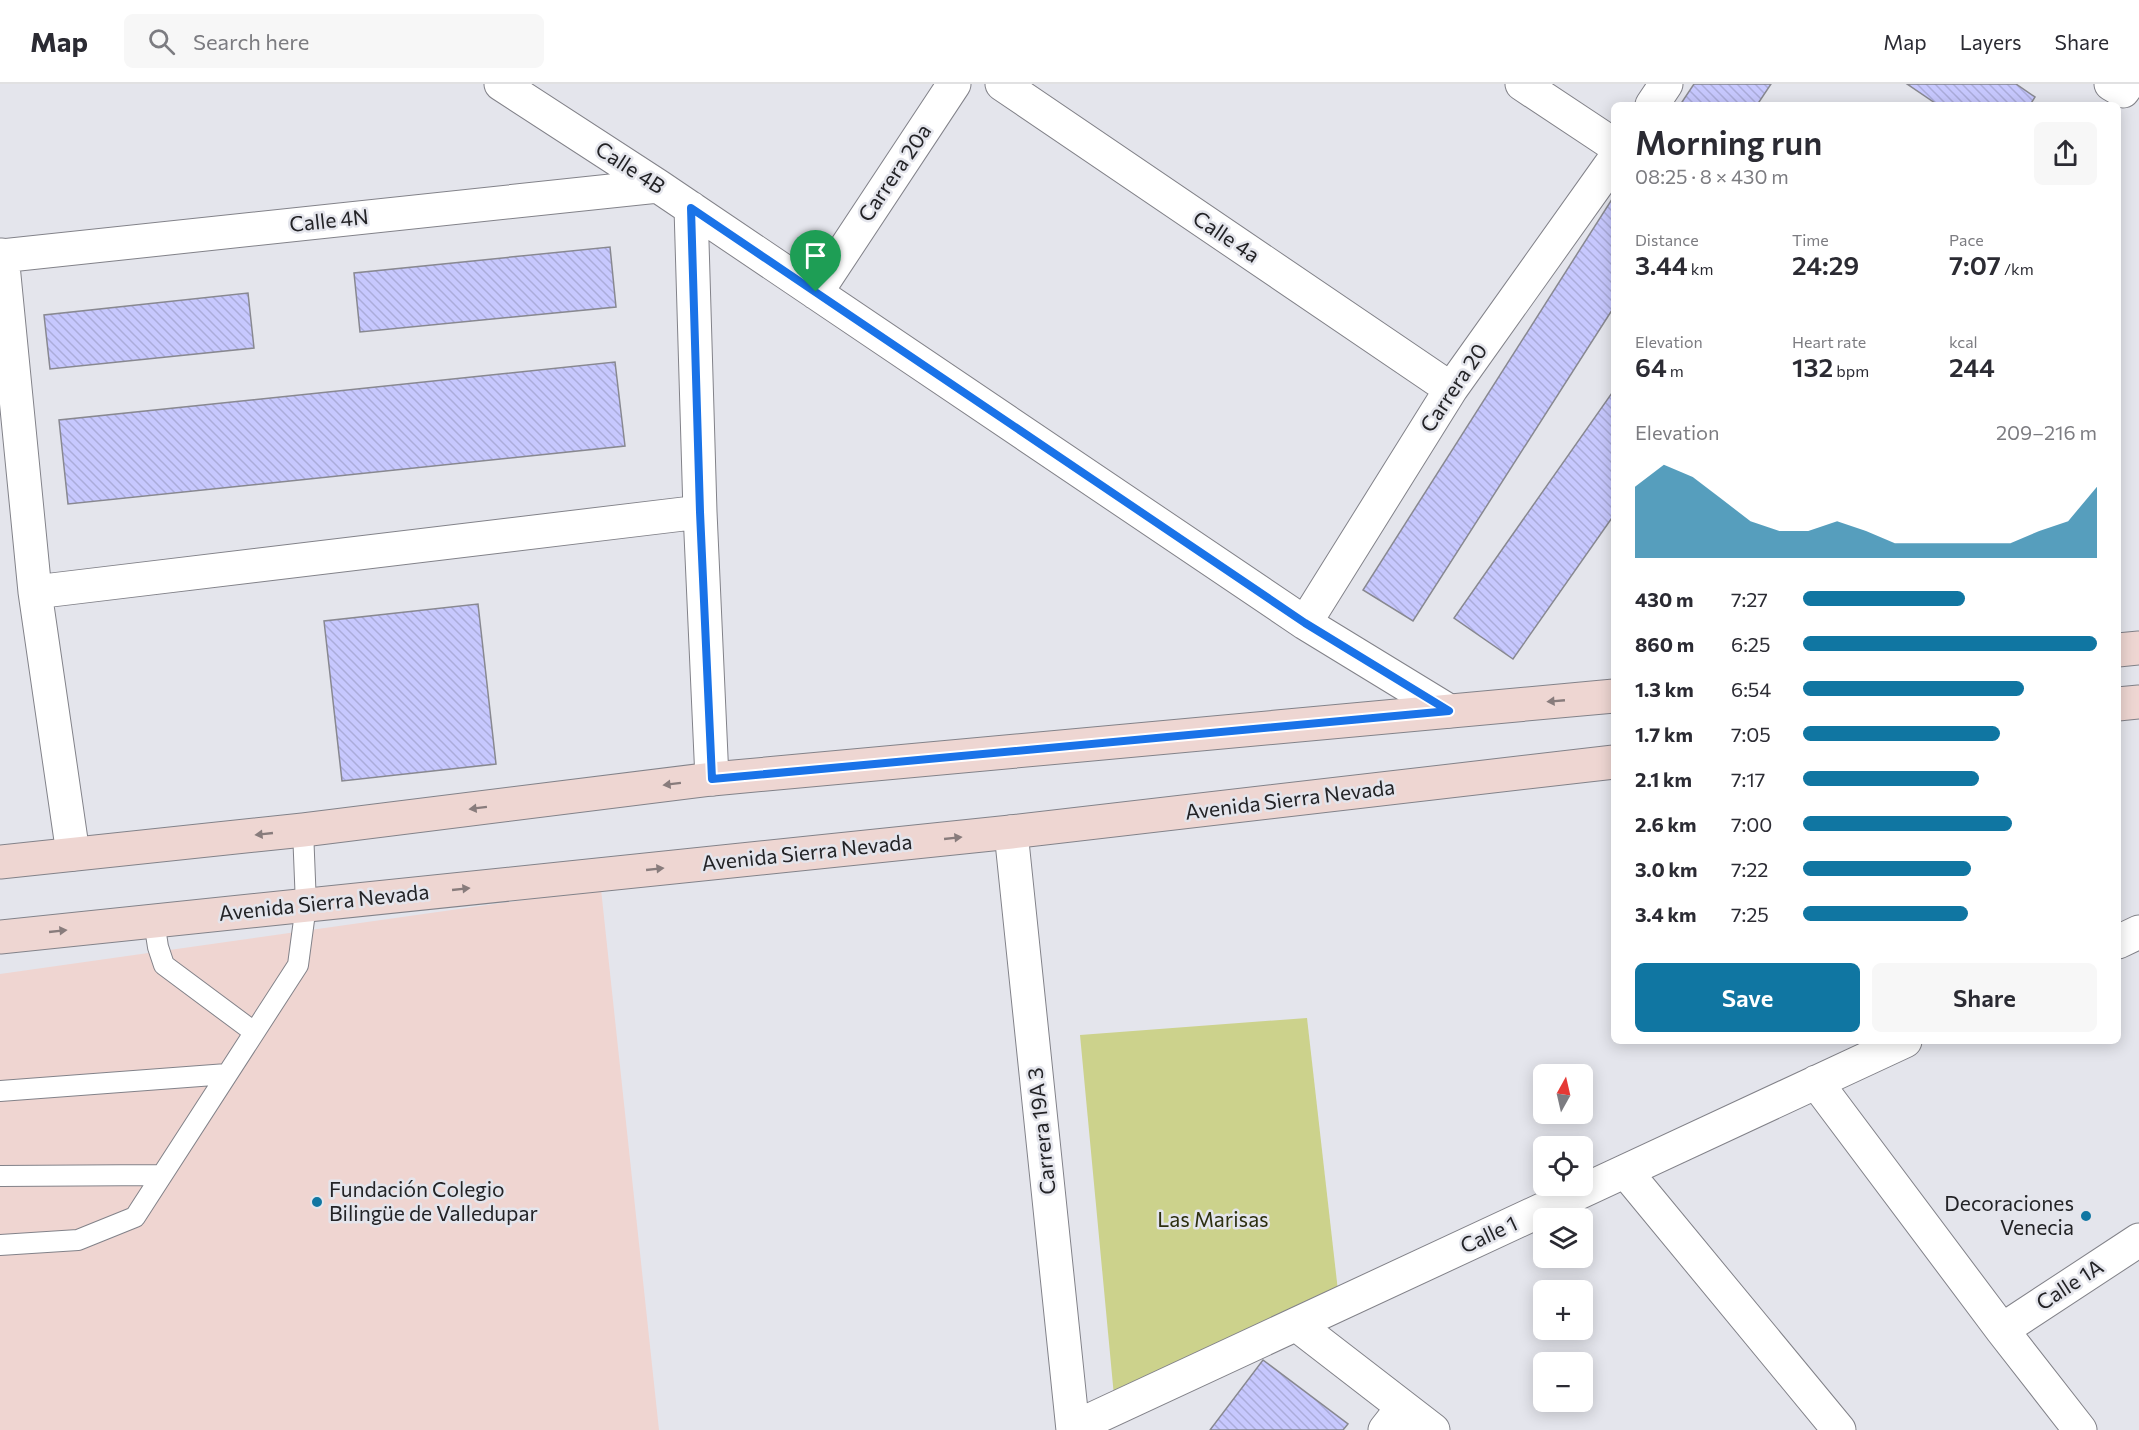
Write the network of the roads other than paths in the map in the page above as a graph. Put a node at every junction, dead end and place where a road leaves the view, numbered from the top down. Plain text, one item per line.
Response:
1 (501, 84) edge
2 (954, 84) edge
3 (1002, 84) edge
4 (1522, 84) edge
5 (1666, 84) edge
6 (1654, 102) edge
7 (1611, 143) edge
8 (1611, 164) edge
9 (658, 186) junction
10 (691, 208) junction
11 (1, 255) edge
12 (816, 292) junction
13 (1451, 389) junction
14 (700, 512) junction
15 (35, 592) junction
16 (1305, 623) junction
17 (2139, 648) edge
18 (2121, 650) edge
19 (1611, 696) edge
20 (2139, 702) edge
21 (2121, 704) edge
22 (1449, 711) junction
23 (1611, 762) edge
24 (712, 779) junction
25 (303, 830) junction
26 (1011, 832) junction
27 (73, 854) junction
28 (0, 862) edge
29 (306, 905) junction
30 (154, 921) junction
31 (2139, 932) edge
32 (0, 937) edge
33 (2121, 941) edge
34 (254, 1032) junction
35 (1899, 1044) edge
36 (228, 1074) junction
37 (1816, 1083) junction
38 (0, 1091) edge
39 (1626, 1172) junction
40 (162, 1175) junction
41 (0, 1176) edge
42 (2139, 1240) edge
43 (0, 1245) edge
44 (1297, 1325) junction
45 (2002, 1330) junction
46 (1394, 1418) edge
47 (1073, 1429) edge
48 (1433, 1430) edge
49 (1839, 1430) edge
50 (2080, 1430) edge

1 - 9 street, Calle 4B
2 - 12 street, Carrera 20a
3 - 13 street, Calle 4a
4 - 7 street
5 - 6 street
8 - 13 street, Carrera 20
9 - 10 street, Calle 4B
9 - 11 street, Calle 4N
10 - 12 street, Calle 4B
10 - 14 street
11 - 15 street
12 - 16 street, Calle 4B
13 - 16 street, Carrera 20
14 - 15 street
14 - 24 street
15 - 27 street
16 - 22 street, Calle 4B
17 - 18 main road
19 -> 22 main road
20 - 21 main road
22 - 24 main road
23 - 26 main road, Avenida Sierra Nevada
24 -> 25 main road
25 -> 27 main road
25 - 29 lane
29 -> 26 main road, Avenida Sierra Nevada
26 - 47 street, Carrera 19A 3
27 - 28 main road
29 - 30 main road, Avenida Sierra Nevada
29 - 34 lane
32 -> 30 main road, Avenida Sierra Nevada
30 - 34 lane
31 - 33 street
34 - 36 lane
35 - 37 street, Calle 1
36 - 38 lane
36 - 40 lane
37 - 39 street, Calle 1
37 - 45 street
39 - 44 street, Calle 1
39 - 49 street
40 - 41 lane
40 - 43 lane
42 - 45 street, Calle 1A
44 - 46 street
44 - 47 street, Calle 1
45 - 50 street
46 - 48 street

